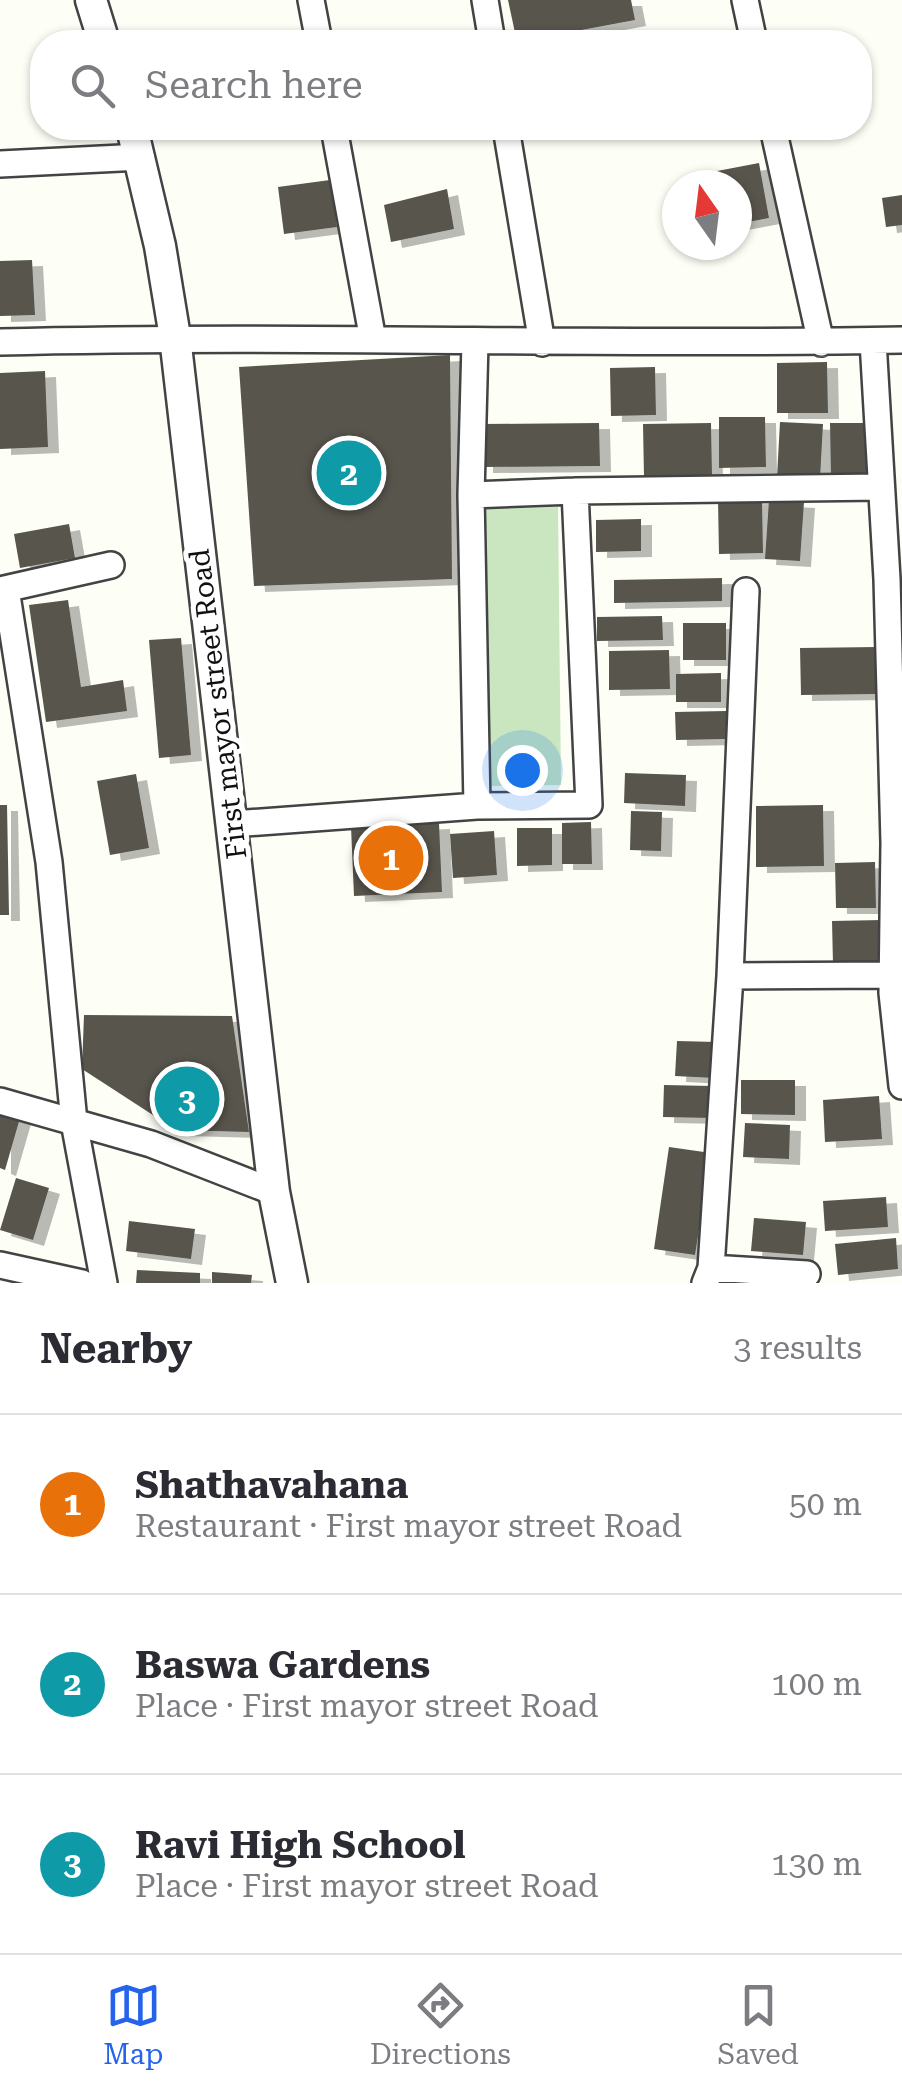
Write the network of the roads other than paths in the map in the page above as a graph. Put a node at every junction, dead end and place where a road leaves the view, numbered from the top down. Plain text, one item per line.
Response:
1 (90, 0) edge
2 (311, 0) edge
3 (486, 0) edge
4 (744, 0) edge
5 (100, 30) edge
6 (317, 30) edge
7 (490, 30) edge
8 (751, 30) edge
9 (336, 140) edge
10 (508, 140) edge
11 (776, 140) edge
12 (136, 142) edge
13 (0, 164) edge
14 (174, 337) junction
15 (373, 340) junction
16 (902, 340) edge
17 (873, 341) junction
18 (0, 342) edge
19 (475, 342) junction
20 (542, 343) junction
21 (820, 343) junction
22 (881, 487) junction
23 (575, 491) junction
24 (471, 495) junction
25 (112, 566) dead end
26 (894, 578) edge
27 (3, 590) edge
28 (746, 590) dead end
29 (477, 806) junction
30 (233, 824) junction
31 (898, 841) edge
32 (730, 976) junction
33 (896, 987) edge
34 (902, 1086) edge
35 (0, 1101) edge
36 (74, 1122) junction
37 (274, 1192) junction
38 (0, 1265) edge
39 (807, 1274) dead end
40 (708, 1276) edge
41 (82, 1283) edge
42 (104, 1283) edge
43 (292, 1283) edge

1 - 5 street
2 - 6 street
3 - 7 street
4 - 8 street
9 - 15 street
10 - 20 street
11 - 21 street
12 - 13 street
12 - 14 street, First mayor street Road
14 - 15 street
14 - 18 street
14 - 30 street, First mayor street Road
15 - 19 street
16 - 17 street
17 - 21 street
17 - 22 street
19 - 20 street
19 - 24 street
20 - 21 street
22 - 23 street
22 - 26 street
23 - 24 street
23 - 29 street
24 - 29 street
25 - 27 street
26 - 31 street
27 - 36 street
28 - 32 street
29 - 30 street
30 - 37 street, First mayor street Road
31 - 33 street
32 - 33 street
32 - 40 street
33 - 34 street
35 - 36 street
36 - 37 street
36 - 42 street
37 - 43 street, First mayor street Road
38 - 41 street
39 - 40 street

